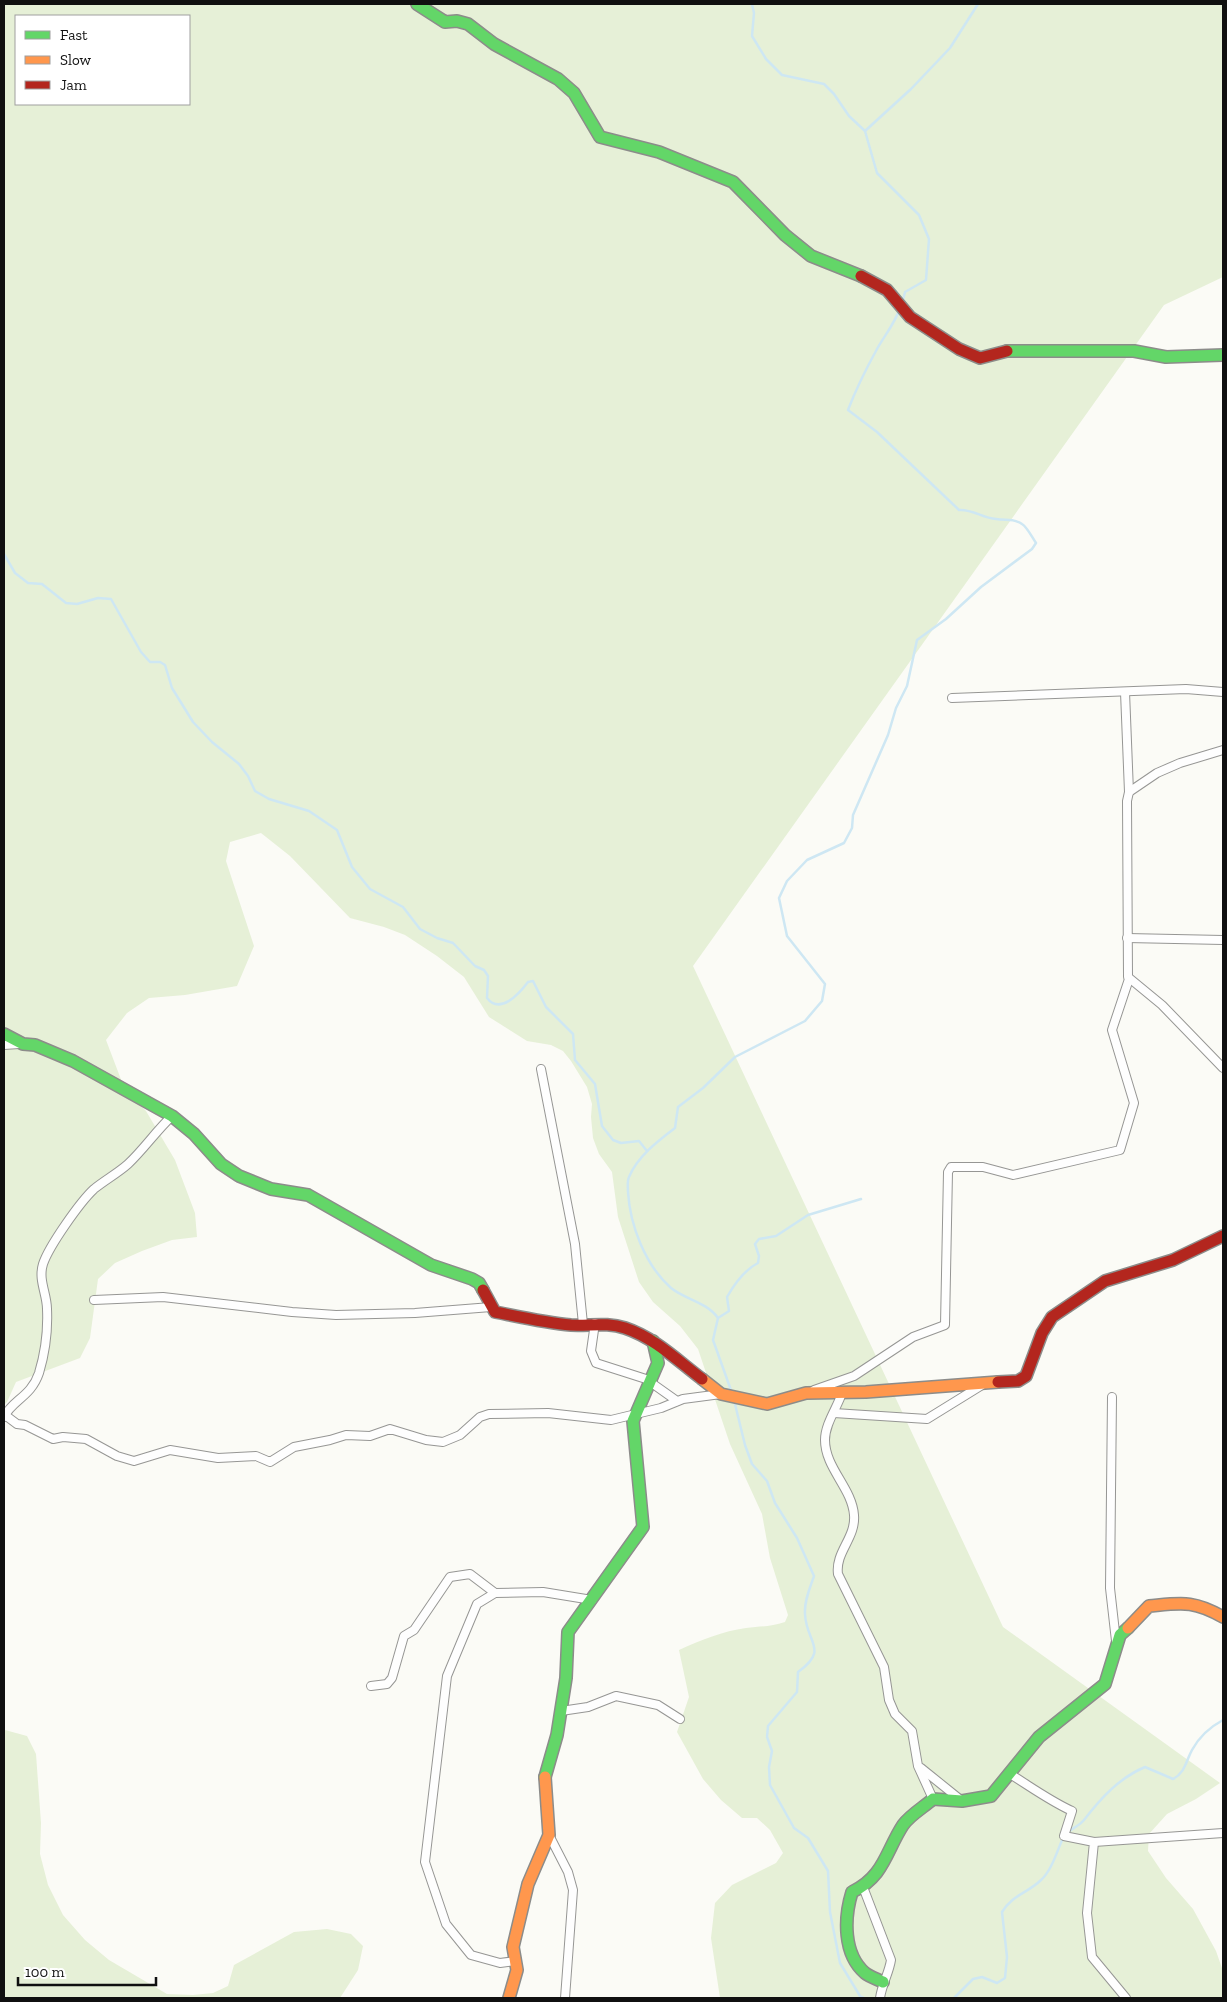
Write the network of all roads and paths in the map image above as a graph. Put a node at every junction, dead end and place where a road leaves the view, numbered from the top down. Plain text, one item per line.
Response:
1 (417, 4) edge
2 (1223, 355) edge
3 (1125, 692) junction
4 (1223, 692) edge
5 (952, 698) dead end
6 (1223, 750) edge
7 (1129, 792) junction
8 (1127, 938) junction
9 (1223, 940) edge
10 (1129, 979) junction
11 (4, 1034) edge
12 (23, 1044) junction
13 (4, 1045) edge
14 (541, 1068) dead end
15 (1223, 1068) edge
16 (172, 1116) junction
17 (1223, 1236) edge
18 (94, 1300) dead end
19 (491, 1307) junction
20 (589, 1324) junction
21 (653, 1341) junction
22 (652, 1382) junction
23 (983, 1384) junction
24 (806, 1393) junction
25 (842, 1393) junction
26 (720, 1394) junction
27 (1112, 1397) dead end
28 (678, 1401) junction
29 (834, 1413) junction
30 (4, 1416) edge
31 (634, 1416) junction
32 (495, 1593) junction
33 (592, 1600) junction
34 (1223, 1617) edge
35 (1116, 1646) junction
36 (371, 1686) dead end
37 (561, 1711) junction
38 (680, 1718) dead end
39 (918, 1766) junction
40 (1010, 1774) junction
41 (933, 1799) junction
42 (962, 1801) junction
43 (1223, 1833) edge
44 (549, 1835) junction
45 (1094, 1842) junction
46 (863, 1887) junction
47 (515, 1960) junction
48 (883, 1982) junction
49 (508, 1998) edge
50 (565, 1998) edge
51 (880, 1998) edge
52 (1126, 1998) edge

1 - 2 street
3 - 4 street
3 - 5 street
3 - 7 street
6 - 7 street
7 - 8 street
8 - 9 street
8 - 10 street
10 - 15 street
10 - 24 street
11 - 12 street
12 - 13 street
12 - 16 street
14 - 20 street
16 - 19 street
16 - 30 street
17 - 23 street
18 - 19 street
19 - 20 street
20 - 21 street
20 - 22 street
21 - 22 street
21 - 26 street
22 - 28 street
22 - 31 street
23 - 25 street
23 - 29 street
24 - 25 street
24 - 26 street
25 - 29 street
26 - 28 street
27 - 35 street
28 - 31 street
29 - 39 street
30 - 31 street
31 - 33 street
32 - 33 street
32 - 36 street
32 - 47 street
33 - 37 street
34 - 35 street
35 - 40 street
37 - 38 street
37 - 44 street
39 - 41 street
39 - 42 street
40 - 42 street
40 - 45 street
41 - 42 street
41 - 46 street
43 - 45 street
44 - 47 street
44 - 50 street
45 - 52 street
46 - 48 street
46 - 48 street
47 - 49 street
48 - 51 street

